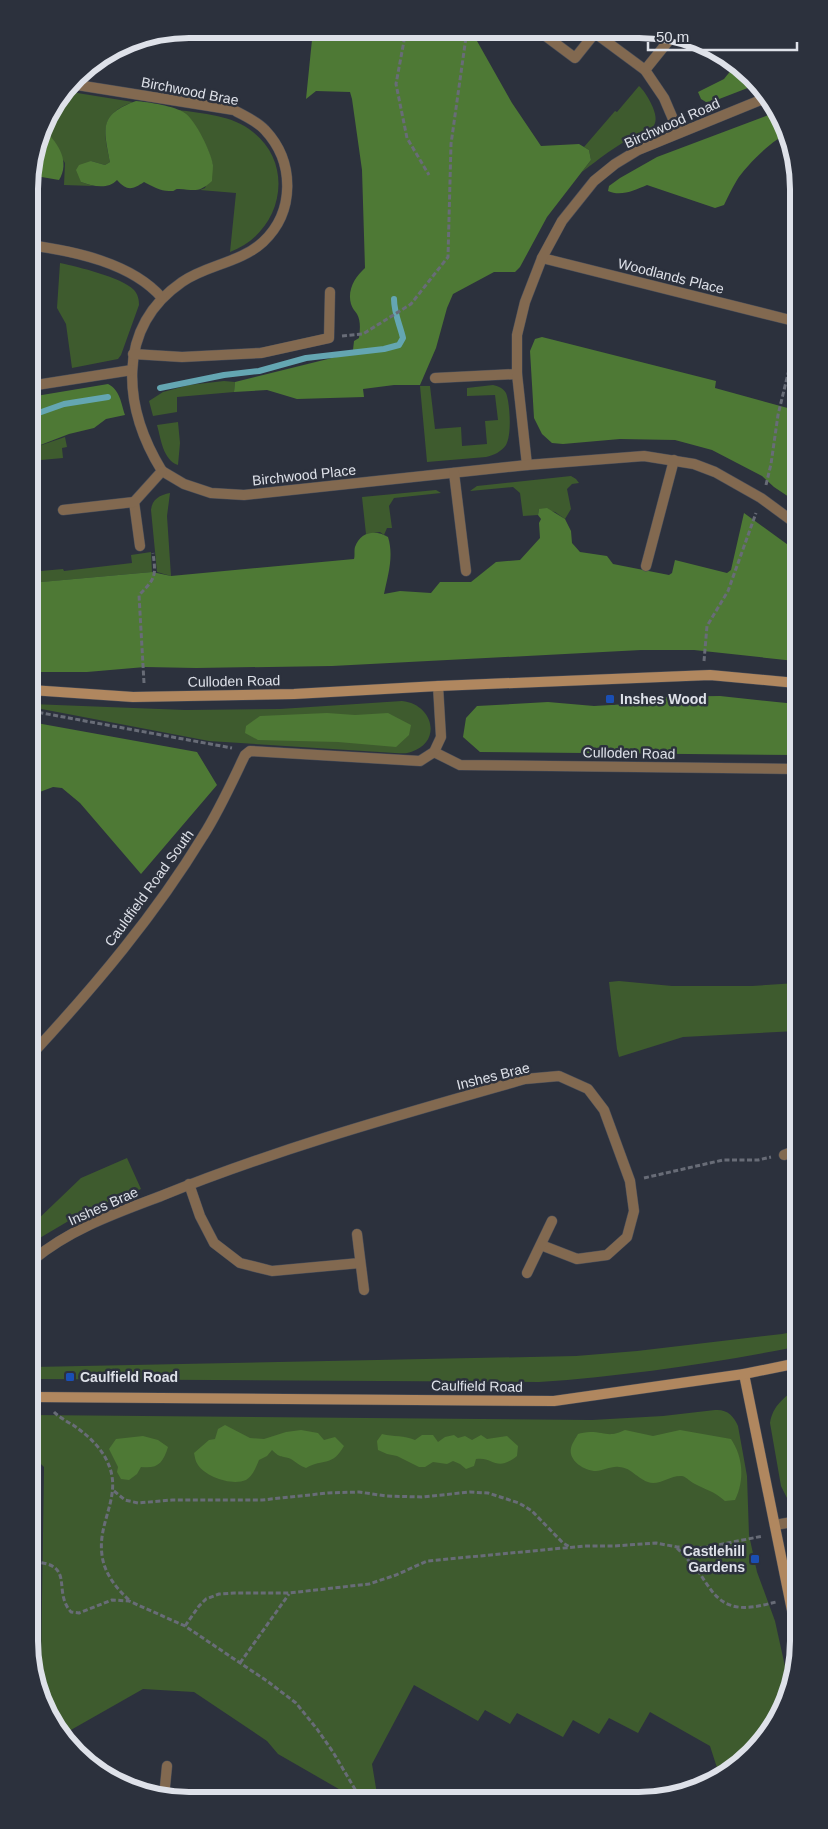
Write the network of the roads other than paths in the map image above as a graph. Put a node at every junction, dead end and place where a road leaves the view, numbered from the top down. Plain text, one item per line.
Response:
1 (548, 38) edge
2 (591, 38) edge
3 (602, 38) edge
4 (669, 40) edge
5 (645, 70) junction
6 (79, 85) edge
7 (761, 100) edge
8 (679, 133) junction
9 (38, 246) edge
10 (542, 258) junction
11 (330, 292) dead end
12 (162, 298) junction
13 (790, 317) edge
14 (133, 354) junction
15 (132, 370) junction
16 (517, 374) junction
17 (435, 378) dead end
18 (38, 385) edge
19 (674, 460) junction
20 (527, 465) junction
21 (162, 471) junction
22 (454, 474) junction
23 (134, 502) junction
24 (63, 510) dead end
25 (790, 519) edge
26 (140, 546) dead end
27 (646, 566) dead end
28 (466, 571) dead end
29 (790, 682) edge
30 (438, 686) junction
31 (38, 690) edge
32 (434, 752) junction
33 (790, 769) edge
34 (38, 1047) edge
35 (790, 1153) edge
36 (784, 1155) road end
37 (189, 1184) junction
38 (552, 1221) dead end
39 (357, 1234) dead end
40 (541, 1245) junction
41 (38, 1257) edge
42 (360, 1263) junction
43 (527, 1273) dead end
44 (364, 1290) dead end
45 (790, 1365) edge
46 (744, 1374) junction
47 (38, 1397) edge
48 (790, 1524) edge
49 (776, 1529) junction
50 (790, 1604) edge
51 (167, 1766) dead end
52 (165, 1790) edge

1 - 2 street
3 - 5 street
4 - 5 street
5 - 8 street
6 - 12 street, Birchwood Brae
7 - 8 street, Birchwood Road
8 - 10 street, Birchwood Road
9 - 12 street
10 - 13 street, Woodlands Place
10 - 16 street
11 - 14 street
12 - 14 street, Birchwood Brae
14 - 15 street, Birchwood Brae
15 - 18 street
15 - 21 street, Birchwood Brae
16 - 17 street
16 - 20 street
19 - 20 street
19 - 25 street
19 - 27 street
20 - 22 street, Birchwood Place
21 - 22 street, Birchwood Place
21 - 23 street
22 - 28 street
23 - 24 street
23 - 26 street
29 - 30 street, Culloden Road
30 - 31 street, Culloden Road
30 - 32 street
32 - 33 street, Culloden Road
32 - 34 street, Cauldfield Road South
35 - 36 street
37 - 40 street, Inshes Brae
37 - 41 street, Inshes Brae
37 - 42 street
38 - 40 street
39 - 42 street
40 - 43 street
42 - 44 street
45 - 46 street, Caulfield Road
46 - 47 street, Caulfield Road
46 - 49 street
48 - 49 street
49 - 50 street
51 - 52 street

